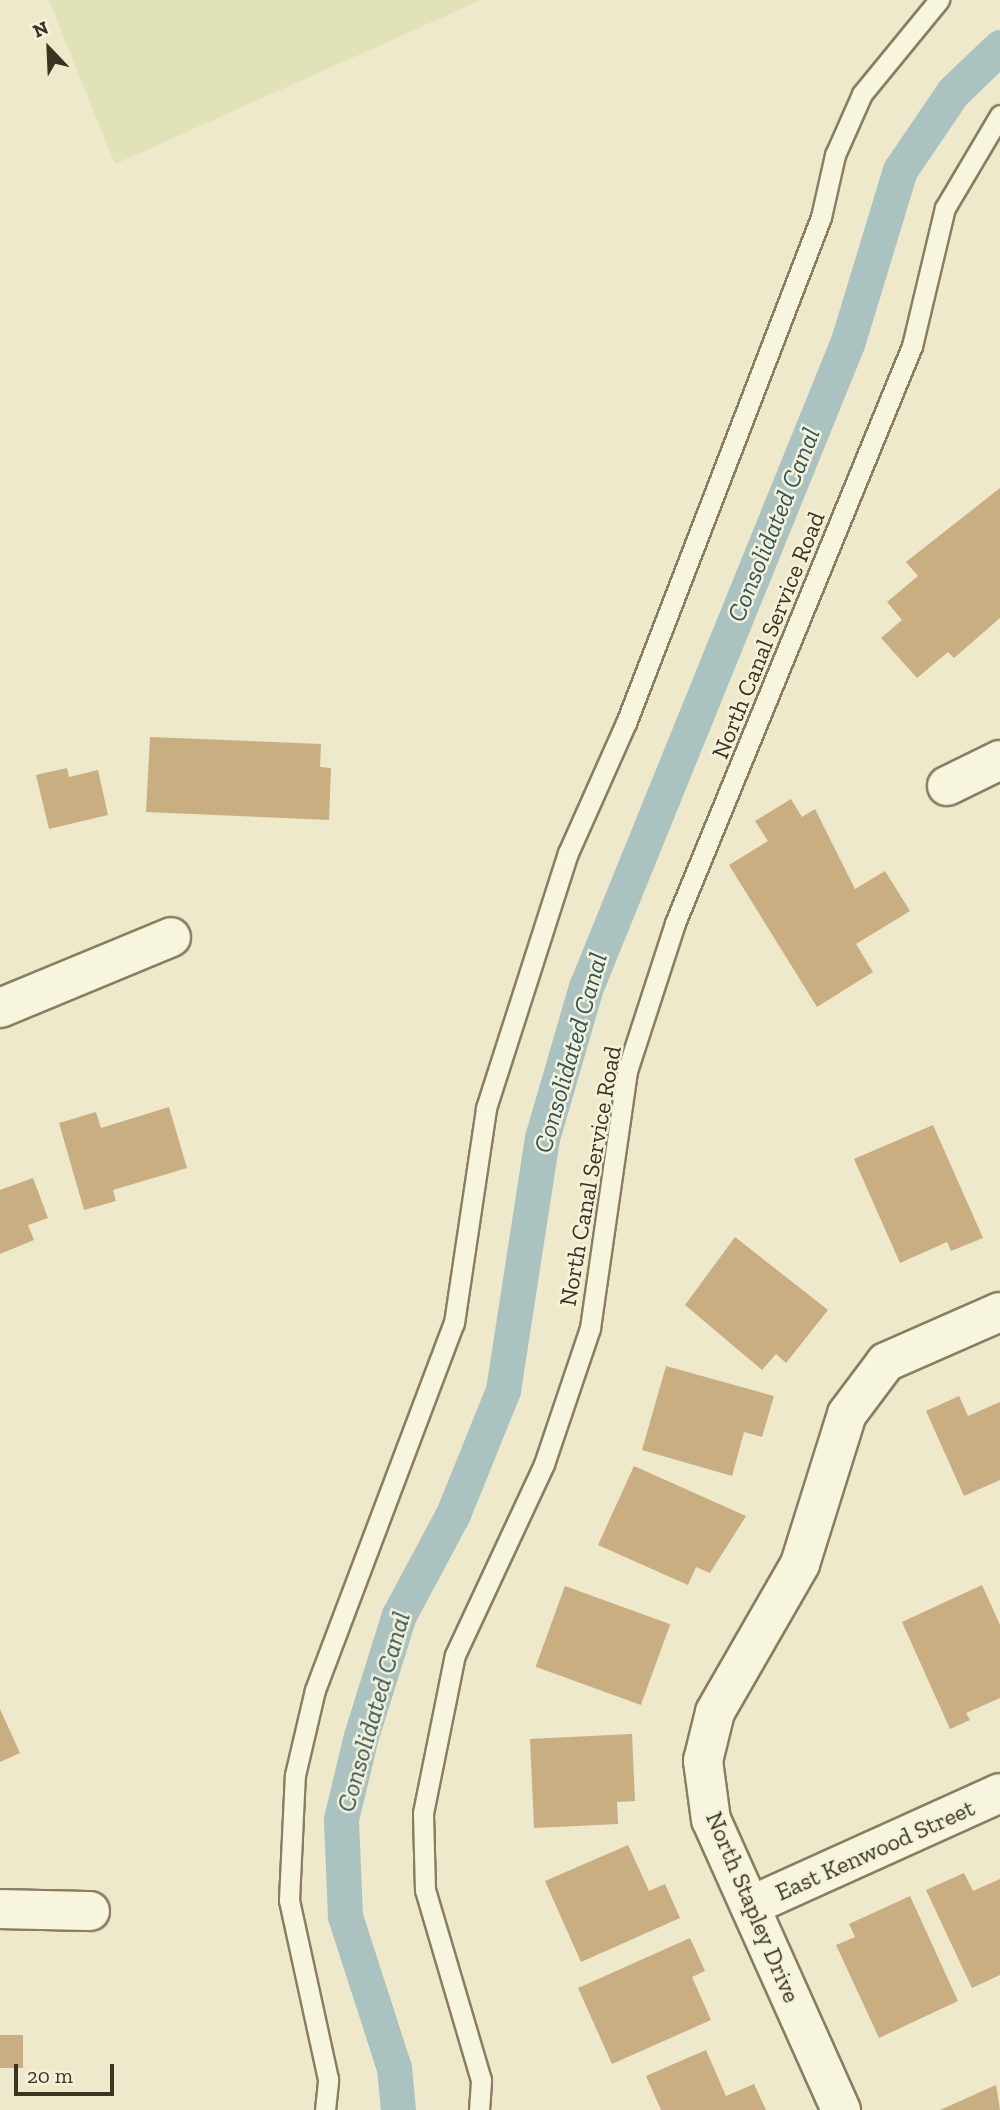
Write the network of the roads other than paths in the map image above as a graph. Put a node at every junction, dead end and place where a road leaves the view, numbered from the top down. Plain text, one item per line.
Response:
1 (939, 0) edge
2 (1000, 116) edge
3 (1000, 760) edge
4 (947, 786) dead end
5 (171, 937) dead end
6 (0, 1008) edge
7 (1000, 1312) edge
8 (1000, 1793) edge
9 (750, 1906) junction
10 (0, 1909) edge
11 (90, 1912) dead end
12 (325, 2110) edge
13 (479, 2110) edge
14 (841, 2110) edge

1 - 12 lane
2 - 13 lane, North Canal Service Road
3 - 4 street
5 - 6 street
7 - 9 street, North Stapley Drive
8 - 9 street, East Kenwood Street
9 - 14 street, North Stapley Drive
10 - 11 street

